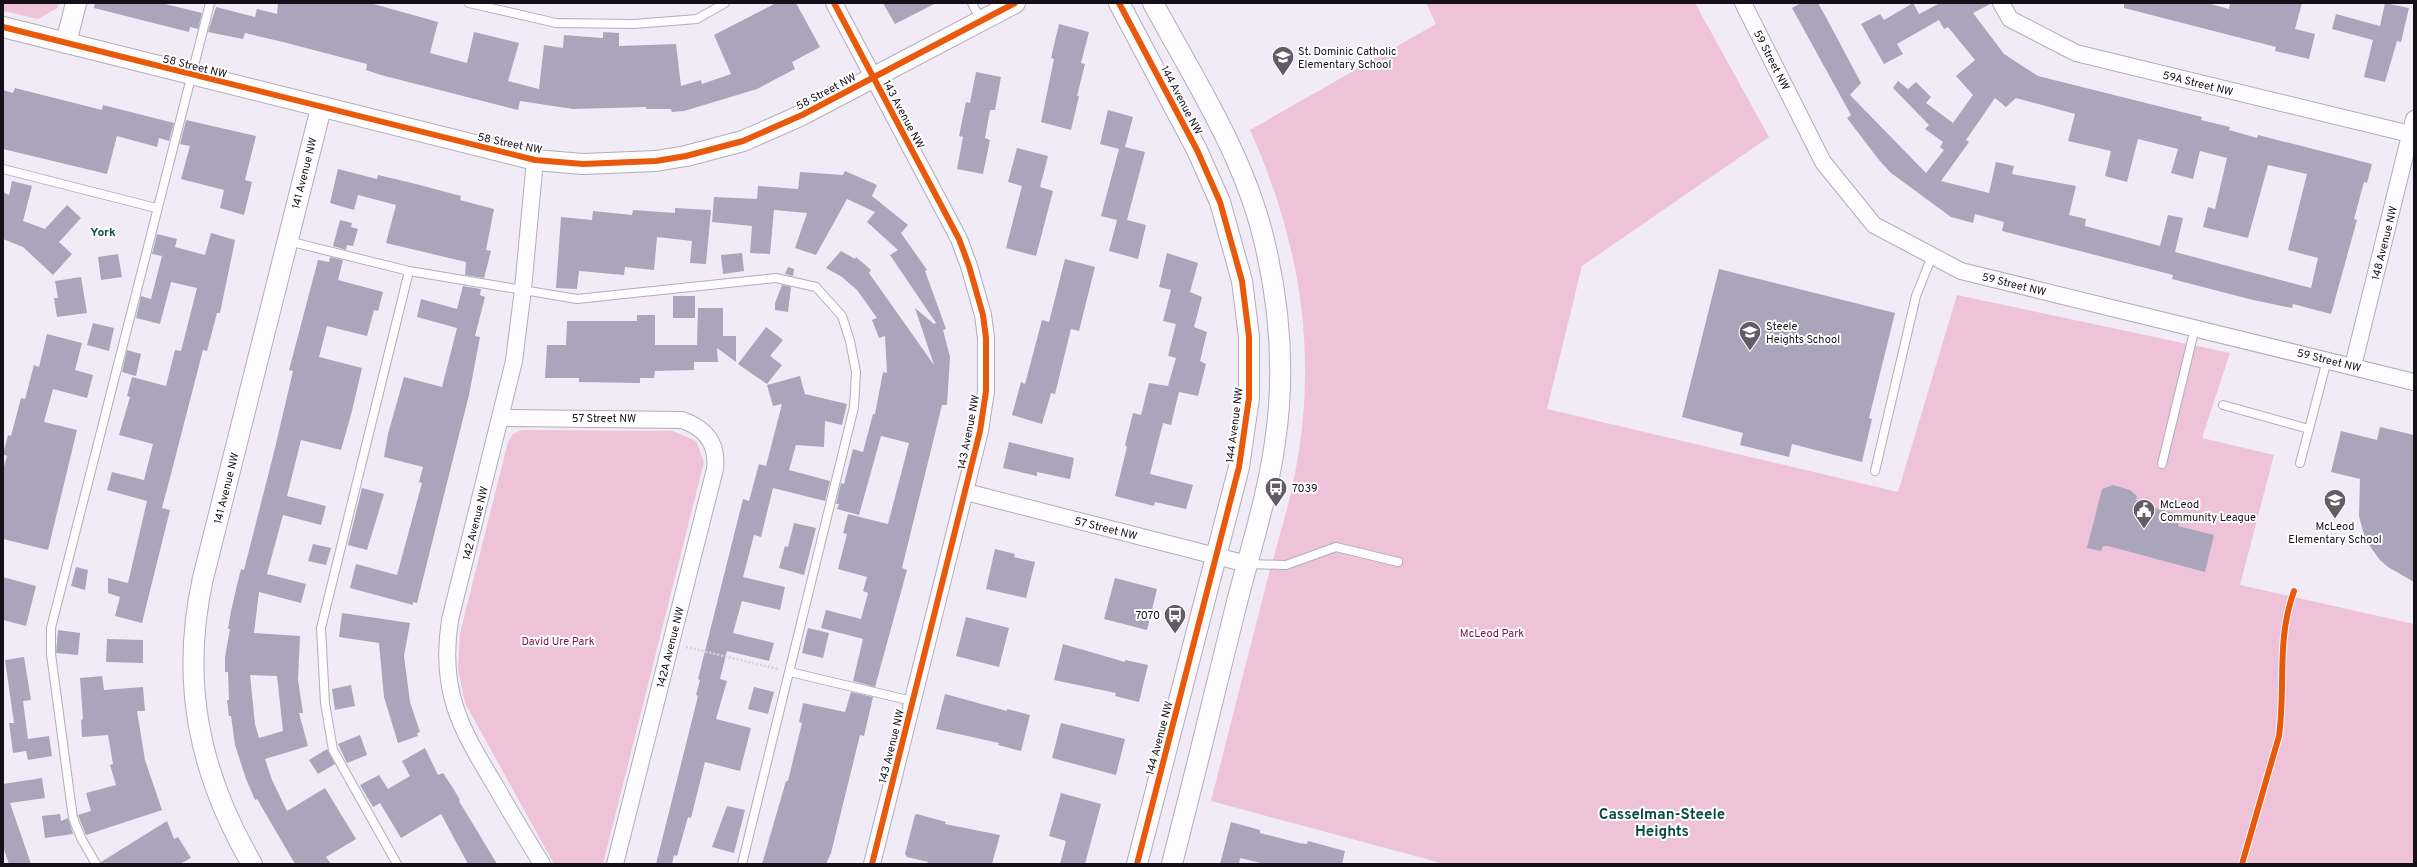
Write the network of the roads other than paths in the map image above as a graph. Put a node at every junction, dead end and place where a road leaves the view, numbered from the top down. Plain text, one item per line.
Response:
1 (76, 3) edge
2 (210, 3) edge
3 (469, 3) edge
4 (726, 3) edge
5 (834, 3) edge
6 (972, 3) edge
7 (1014, 3) edge
8 (1119, 3) edge
9 (1154, 3) edge
10 (1743, 3) edge
11 (2000, 3) edge
12 (981, 21) junction
13 (3, 27) edge
14 (66, 43) junction
15 (192, 75) junction
16 (874, 77) junction
17 (321, 108) junction
18 (2412, 127) edge
19 (535, 160) junction
20 (3, 169) edge
21 (156, 208) junction
22 (287, 241) junction
23 (1932, 256) junction
24 (410, 271) junction
25 (523, 289) junction
26 (2195, 328) junction
27 (2327, 360) junction
28 (2353, 366) junction
29 (2414, 382) edge
30 (2223, 405) dead end
31 (501, 418) junction
32 (2309, 429) junction
33 (704, 432) joint
34 (2300, 463) dead end
35 (2162, 464) dead end
36 (1876, 471) dead end
37 (966, 492) junction
38 (1217, 556) junction
39 (1398, 562) dead end
40 (1247, 564) junction
41 (790, 672) junction
42 (912, 701) junction
43 (96, 864) edge
44 (252, 864) edge
45 (397, 864) edge
46 (542, 864) edge
47 (615, 864) edge
48 (742, 864) edge
49 (872, 864) edge
50 (1137, 864) edge
51 (1172, 864) edge

1 - 14 street
2 - 15 lane
3 - 4 lane
5 - 16 street, 143 Avenue NW
6 - 12 lane
7 - 12 street, 58 Street NW
8 - 38 street, 144 Avenue NW
9 - 40 street, 144 Avenue NW
10 - 23 street, 59 Street NW
11 - 18 street, 59A Street NW
12 - 16 street, 58 Street NW
13 - 14 street, 58 Street NW
14 - 15 street, 58 Street NW
15 - 17 street, 58 Street NW
15 - 21 lane
16 - 19 street, 58 Street NW
16 - 37 street, 143 Avenue NW
17 - 19 street, 58 Street NW
17 - 22 street, 141 Avenue NW
18 - 28 street, 148 Avenue NW
19 - 25 street, 142 Avenue NW
20 - 21 lane
21 - 43 lane
22 - 24 lane
22 - 44 street, 141 Avenue NW
23 - 26 street, 59 Street NW
23 - 36 lane
24 - 25 lane
24 - 45 lane
25 - 31 street, 142 Avenue NW
25 - 41 lane
26 - 27 street, 59 Street NW
26 - 35 lane
27 - 28 street, 59 Street NW
27 - 32 lane
28 - 29 street, 59 Street NW
30 - 32 lane
31 - 33 street, 57 Street NW
31 - 46 street, 142 Avenue NW
32 - 34 lane
33 - 47 street, 142A Avenue NW
37 - 38 street, 57 Street NW
37 - 42 street, 143 Avenue NW
38 - 40 street, 57 Street NW
38 - 50 street, 144 Avenue NW
39 - 40 lane
40 - 51 street, 144 Avenue NW
41 - 42 lane
41 - 48 lane
42 - 49 street, 143 Avenue NW

